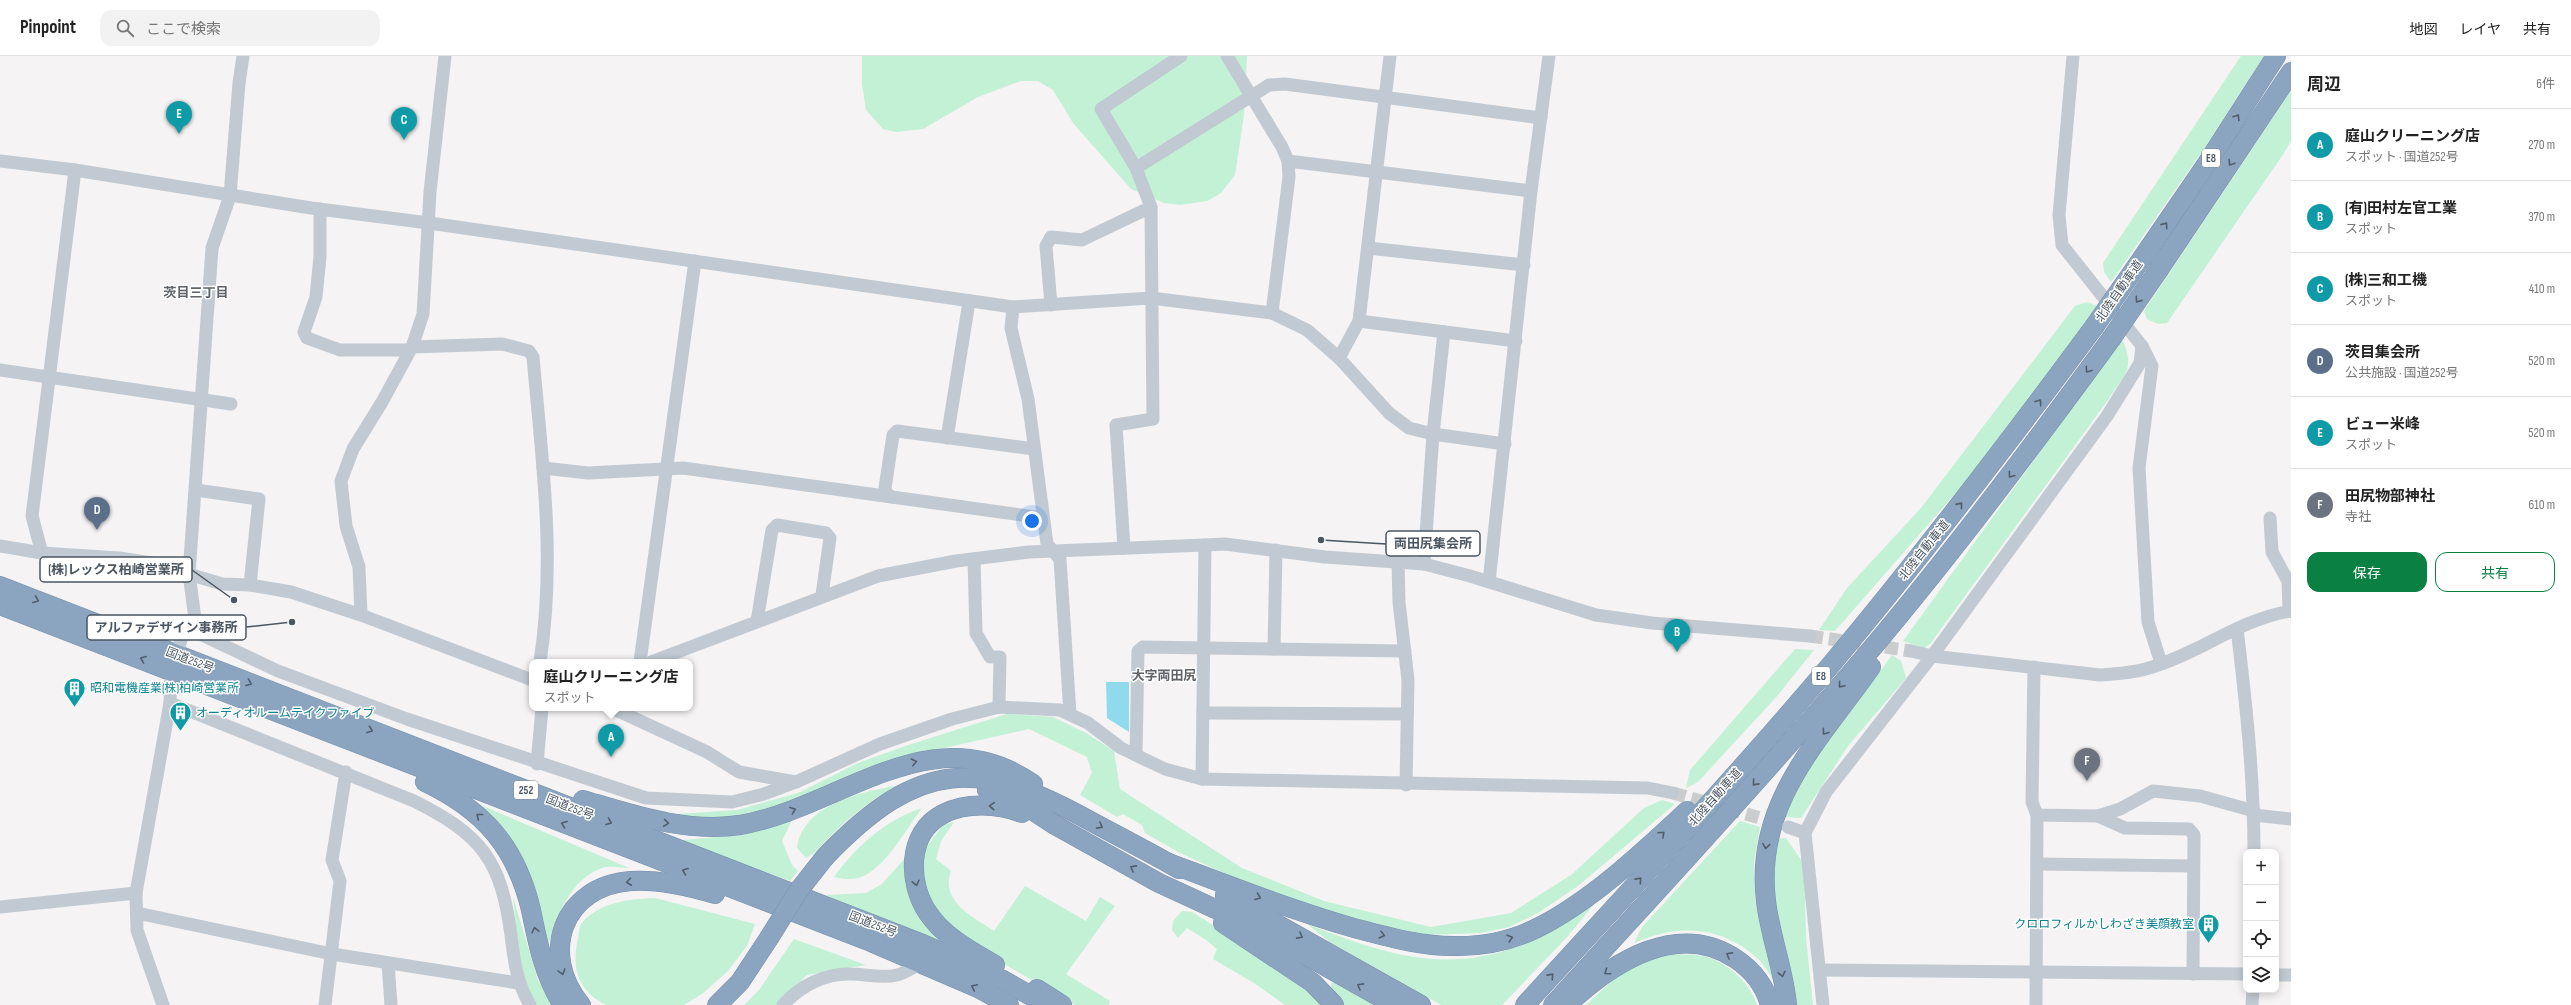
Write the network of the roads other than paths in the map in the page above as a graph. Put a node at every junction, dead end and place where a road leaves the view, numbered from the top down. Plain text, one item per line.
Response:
1 (243, 56) edge
2 (445, 56) edge
3 (1181, 56) edge
4 (1227, 56) edge
5 (1390, 56) edge
6 (1549, 56) edge
7 (2073, 56) edge
8 (2276, 56) edge
9 (2291, 72) edge
10 (1250, 95) junction
11 (1384, 98) junction
12 (1541, 118) junction
13 (1288, 161) junction
14 (0, 162) edge
15 (1136, 168) junction
16 (75, 170) junction
17 (1375, 171) junction
18 (1531, 191) junction
19 (230, 196) junction
20 (1151, 207) junction
21 (320, 209) junction
22 (430, 223) junction
23 (1368, 248) junction
24 (695, 261) junction
25 (1524, 265) junction
26 (1151, 298) junction
27 (969, 302) junction
28 (1051, 305) junction
29 (1013, 307) junction
30 (1272, 313) junction
31 (1359, 321) junction
32 (1444, 332) junction
33 (1516, 342) junction
34 (2142, 346) junction
35 (411, 348) junction
36 (1339, 358) junction
37 (0, 370) edge
38 (49, 378) junction
39 (200, 398) junction
40 (230, 404) dead end
41 (1433, 434) junction
42 (947, 438) junction
43 (1505, 444) junction
44 (1034, 450) junction
45 (543, 468) junction
46 (666, 469) junction
47 (196, 490) junction
48 (892, 497) junction
49 (1987, 507) junction
50 (1043, 518) junction
51 (2270, 518) dead end
52 (1205, 544) junction
53 (0, 546) edge
54 (1124, 548) junction
55 (1276, 550) junction
56 (1052, 551) junction
57 (42, 553) junction
58 (974, 559) junction
59 (1398, 563) junction
60 (1424, 564) junction
61 (189, 574) junction
62 (1489, 582) junction
63 (250, 585) junction
64 (0, 586) edge
65 (1895, 586) junction
66 (822, 595) junction
67 (0, 605) edge
68 (2290, 611) edge
69 (361, 615) junction
70 (758, 621) junction
71 (196, 626) junction
72 (2237, 629) junction
73 (1810, 636) tunnel mouth
74 (1204, 648) junction
75 (1274, 649) junction
76 (1404, 651) junction
77 (1911, 651) tunnel mouth
78 (1932, 656) junction
79 (540, 659) edge
80 (640, 659) edge
81 (659, 659) edge
82 (174, 663) junction
83 (2161, 663) junction
84 (2034, 668) junction
85 (529, 679) edge
86 (170, 703) junction
87 (999, 707) junction
88 (542, 711) edge
89 (618, 711) edge
90 (1203, 713) junction
91 (1070, 714) junction
92 (1407, 714) junction
93 (286, 717) junction
94 (1136, 755) junction
95 (440, 757) junction
96 (537, 764) junction
97 (346, 772) junction
98 (1202, 779) junction
99 (796, 782) junction
100 (1406, 785) junction
101 (1673, 793) tunnel mouth
102 (1066, 807) junction
103 (2254, 813) junction
104 (2037, 815) junction
105 (2098, 816) junction
106 (2291, 819) edge
107 (1055, 826) junction
108 (1788, 827) tunnel mouth
109 (1805, 833) junction
110 (2254, 849) edge
111 (830, 860) junction
112 (1169, 863) junction
113 (2037, 864) junction
114 (2193, 866) junction
115 (1159, 883) junction
116 (136, 893) junction
117 (0, 907) edge
118 (137, 913) junction
119 (775, 941) junction
120 (332, 954) junction
121 (388, 963) junction
122 (921, 963) junction
123 (1820, 970) junction
124 (2037, 973) junction
125 (2193, 974) junction
126 (2243, 974) edge
127 (2279, 975) edge
128 (2291, 975) edge
129 (518, 982) junction
130 (2253, 993) edge
131 (163, 1005) edge
132 (325, 1005) edge
133 (391, 1005) edge
134 (530, 1005) edge
135 (563, 1005) edge
136 (581, 1005) edge
137 (717, 1005) edge
138 (735, 1005) edge
139 (783, 1005) edge
140 (1009, 1005) edge
141 (1046, 1005) edge
142 (1062, 1005) edge
143 (1334, 1005) edge
144 (1394, 1005) edge
145 (1421, 1005) edge
146 (1525, 1005) edge
147 (1553, 1005) edge
148 (1567, 1005) edge
149 (1770, 1005) edge
150 (1787, 1005) edge
151 (1823, 1005) edge
152 (2036, 1005) edge
153 (2252, 1005) edge

1 - 19 street
2 - 22 street
3 - 15 street
4 - 10 street
5 - 11 street
6 - 12 street
7 - 34 street
65 -> 8 highway, 北陸自動車道 / E8, bridge
9 -> 49 highway, 北陸自動車道 / E8, bridge
10 - 11 street
10 - 13 street
10 - 15 street
11 - 12 street
11 - 17 street
12 - 18 street
13 - 17 street
13 - 30 street
14 - 16 street
15 - 20 street
16 - 19 street
16 - 38 street
17 - 18 street
17 - 23 street
18 - 25 street
19 - 21 street
19 - 39 street
20 - 26 street
20 - 28 street
21 - 22 street
21 - 35 street
22 - 24 street
22 - 35 street
23 - 25 street
23 - 31 street
24 - 27 street
24 - 46 street
25 - 33 street
26 - 28 street
26 - 30 street
26 - 54 street
27 - 29 street
27 - 42 street
28 - 29 street
29 - 44 street
30 - 36 street
31 - 32 street
31 - 36 street
32 - 33 street
32 - 41 street
33 - 43 street
34 - 78 street
34 - 83 street
35 - 45 street
35 - 69 street
36 - 41 street
37 - 38 street
38 - 39 street
38 - 57 street
39 - 40 street
39 - 47 street
41 - 43 street
41 - 60 street
42 - 44 street
42 - 48 street
43 - 62 street
44 - 50 street
45 - 46 street
45 - 79 street
46 - 48 street
46 - 80 street
47 - 61 street
47 - 63 street
48 - 50 street
49 -> 147 highway, 北陸自動車道 / E8
49 -> 150 highway
50 - 56 street
51 - 68 street
52 - 54 street
52 - 55 street
52 - 74 street
53 - 57 street
54 - 56 street
55 - 59 street
55 - 75 street
56 - 58 street
56 - 91 street
57 - 61 street
58 - 66 street
58 - 87 street
59 - 60 street
59 - 76 street
60 - 62 street
61 - 63 street
61 - 71 street
62 - 73 street
63 - 69 street
64 -> 82 highway, 国道252号 / 252
112 -> 65 highway
146 -> 65 highway, 北陸自動車道 / E8
66 - 70 street
66 - 70 street
82 -> 67 highway, 国道252号 / 252
68 - 72 street
69 - 85 street
70 - 81 street
71 - 82 street
71 - 96 street
72 - 83 street
72 - 103 street
74 - 75 street
74 - 90 street
74 - 94 street
75 - 76 street
76 - 92 street
77 - 78 street
78 - 84 street
78 - 109 street
82 - 86 street
82 - 93 highway, 国道252号 / 252
82 -> 95 highway, 国道252号 / 252
83 - 84 street
84 - 104 street
86 - 97 street
86 - 116 street
87 - 91 street
87 - 99 street
88 - 96 street
89 - 99 street
90 - 92 street
90 - 98 street
91 - 94 street
92 - 100 street
122 -> 93 highway, 国道252号 / 252
135 -> 93 highway
94 - 98 street
95 -> 102 highway
95 -> 141 highway, 国道252号 / 252
96 - 99 street
97 - 120 street
97 - 129 street
98 - 100 street
100 - 101 street
102 - 111 highway
102 -> 112 highway
103 - 105 street
103 - 106 street
103 - 110 street
104 - 105 street
104 - 113 street
105 - 114 street
107 - 111 highway
115 -> 107 highway
107 -> 142 highway
108 - 109 street
109 - 123 street
111 - 119 highway, bridge
112 -> 145 highway
113 - 114 street
113 - 124 street
114 - 125 street
115 - 143 highway
144 -> 115 highway
116 - 117 street
116 - 118 street
118 - 120 street
118 - 131 street
119 - 137 highway
119 - 138 highway
120 - 121 street
120 - 132 street
121 - 129 street
121 - 133 street
122 -> 136 highway
122 - 139 street
140 -> 122 highway, 国道252号 / 252
123 - 124 street
123 - 151 street
124 - 125 street
124 - 152 street
125 - 126 street
127 - 128 street
129 - 134 street
130 - 153 street
149 -> 148 highway

